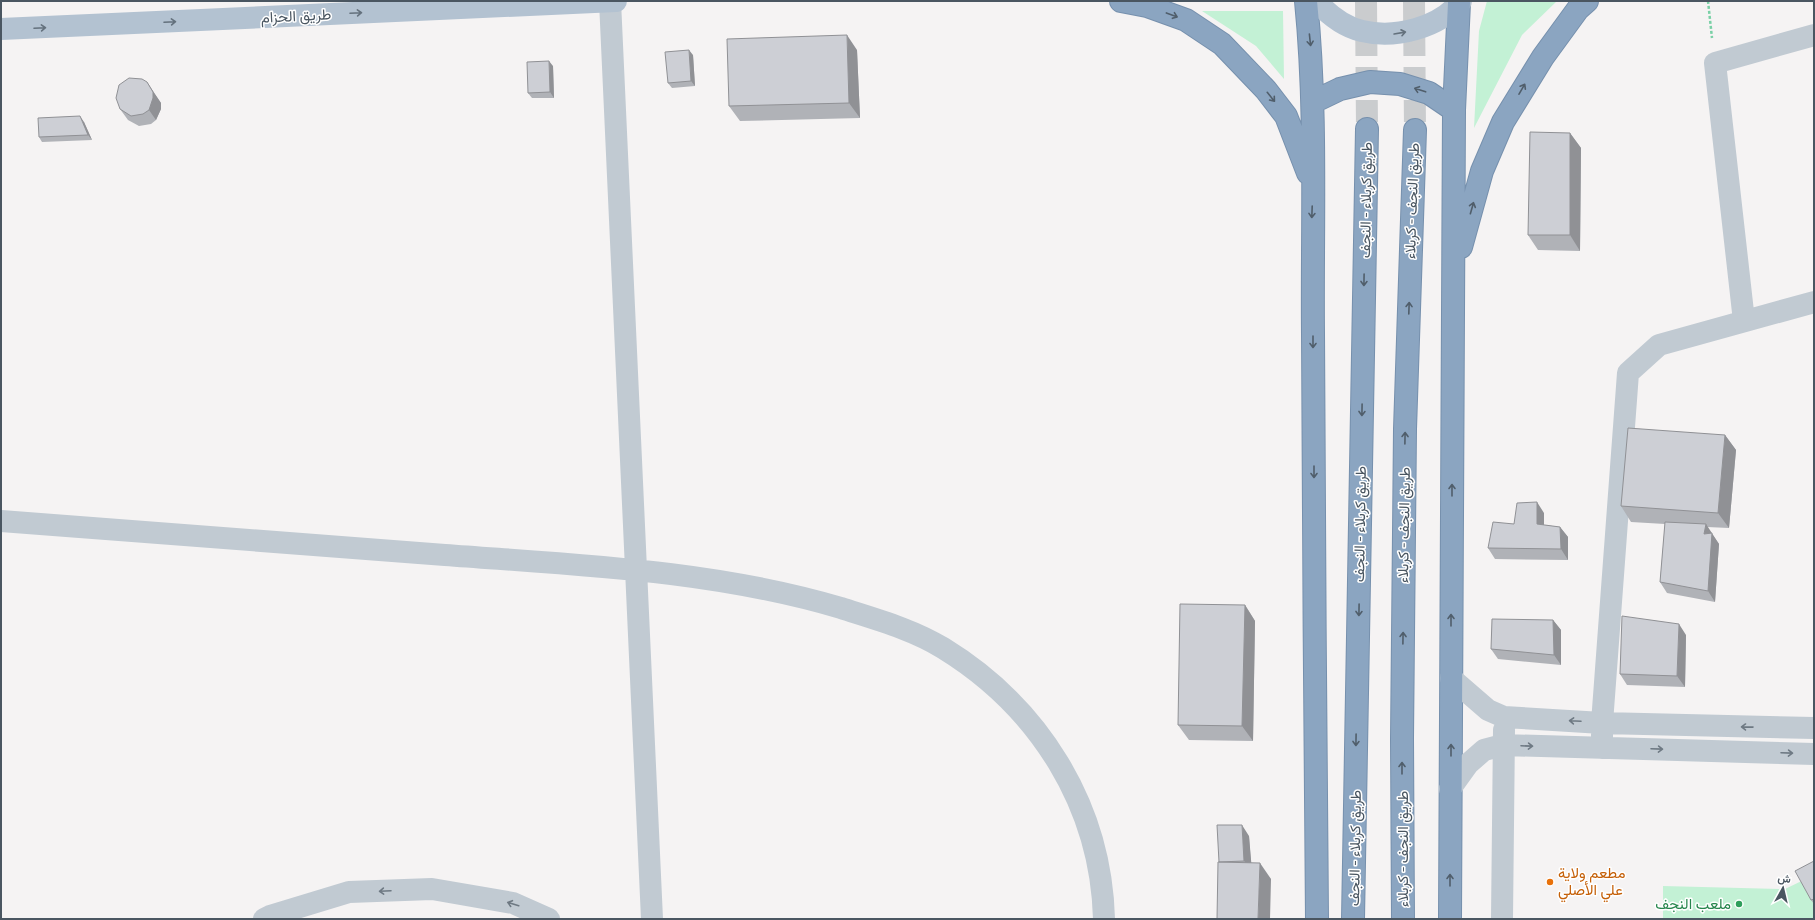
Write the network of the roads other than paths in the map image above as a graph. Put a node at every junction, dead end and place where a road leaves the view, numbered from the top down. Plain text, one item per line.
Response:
1 (610, 1) edge
2 (616, 1) edge
3 (1121, 1) edge
4 (1306, 1) edge
5 (1316, 1) edge
6 (1587, 1) edge
7 (1460, 2) edge
8 (1, 29) edge
9 (1814, 35) edge
10 (1313, 102) junction
11 (1454, 110) junction
12 (1367, 129) tunnel mouth
13 (1415, 130) tunnel mouth
14 (1313, 186) junction
15 (1453, 273) junction
16 (1814, 302) edge
17 (1744, 321) junction
18 (1, 521) edge
19 (635, 569) junction
20 (1451, 678) junction
21 (1504, 718) junction
22 (1602, 723) junction
23 (1814, 728) edge
24 (1503, 745) junction
25 (1602, 748) junction
26 (1814, 754) edge
27 (1450, 789) junction
28 (264, 919) edge
29 (549, 919) edge
30 (652, 919) edge
31 (1104, 919) edge
32 (1317, 919) edge
33 (1353, 919) edge
34 (1403, 919) edge
35 (1450, 919) edge
36 (1502, 919) edge

1 - 2 main road, طريق الحزام
8 -> 1 main road, طريق الحزام
1 - 19 street
3 -> 14 highway
4 -> 10 highway
5 -> 7 main road
15 -> 6 highway
7 - 11 highway
9 - 17 street
11 -> 10 highway
10 - 14 highway
11 - 15 highway
12 -> 33 highway, طريق کربلاء - النجف
34 -> 13 highway, طريق النجف - کربلاء
14 -> 32 highway
20 -> 15 highway
16 - 17 street
17 - 22 street
18 - 19 street
19 - 30 street
19 - 31 street
20 - 21 street
27 -> 20 highway
22 -> 21 street
21 - 24 street
23 -> 22 street
22 - 25 street
24 -> 25 street
24 - 27 street
24 - 36 street
25 -> 26 street
35 -> 27 highway
29 -> 28 street

